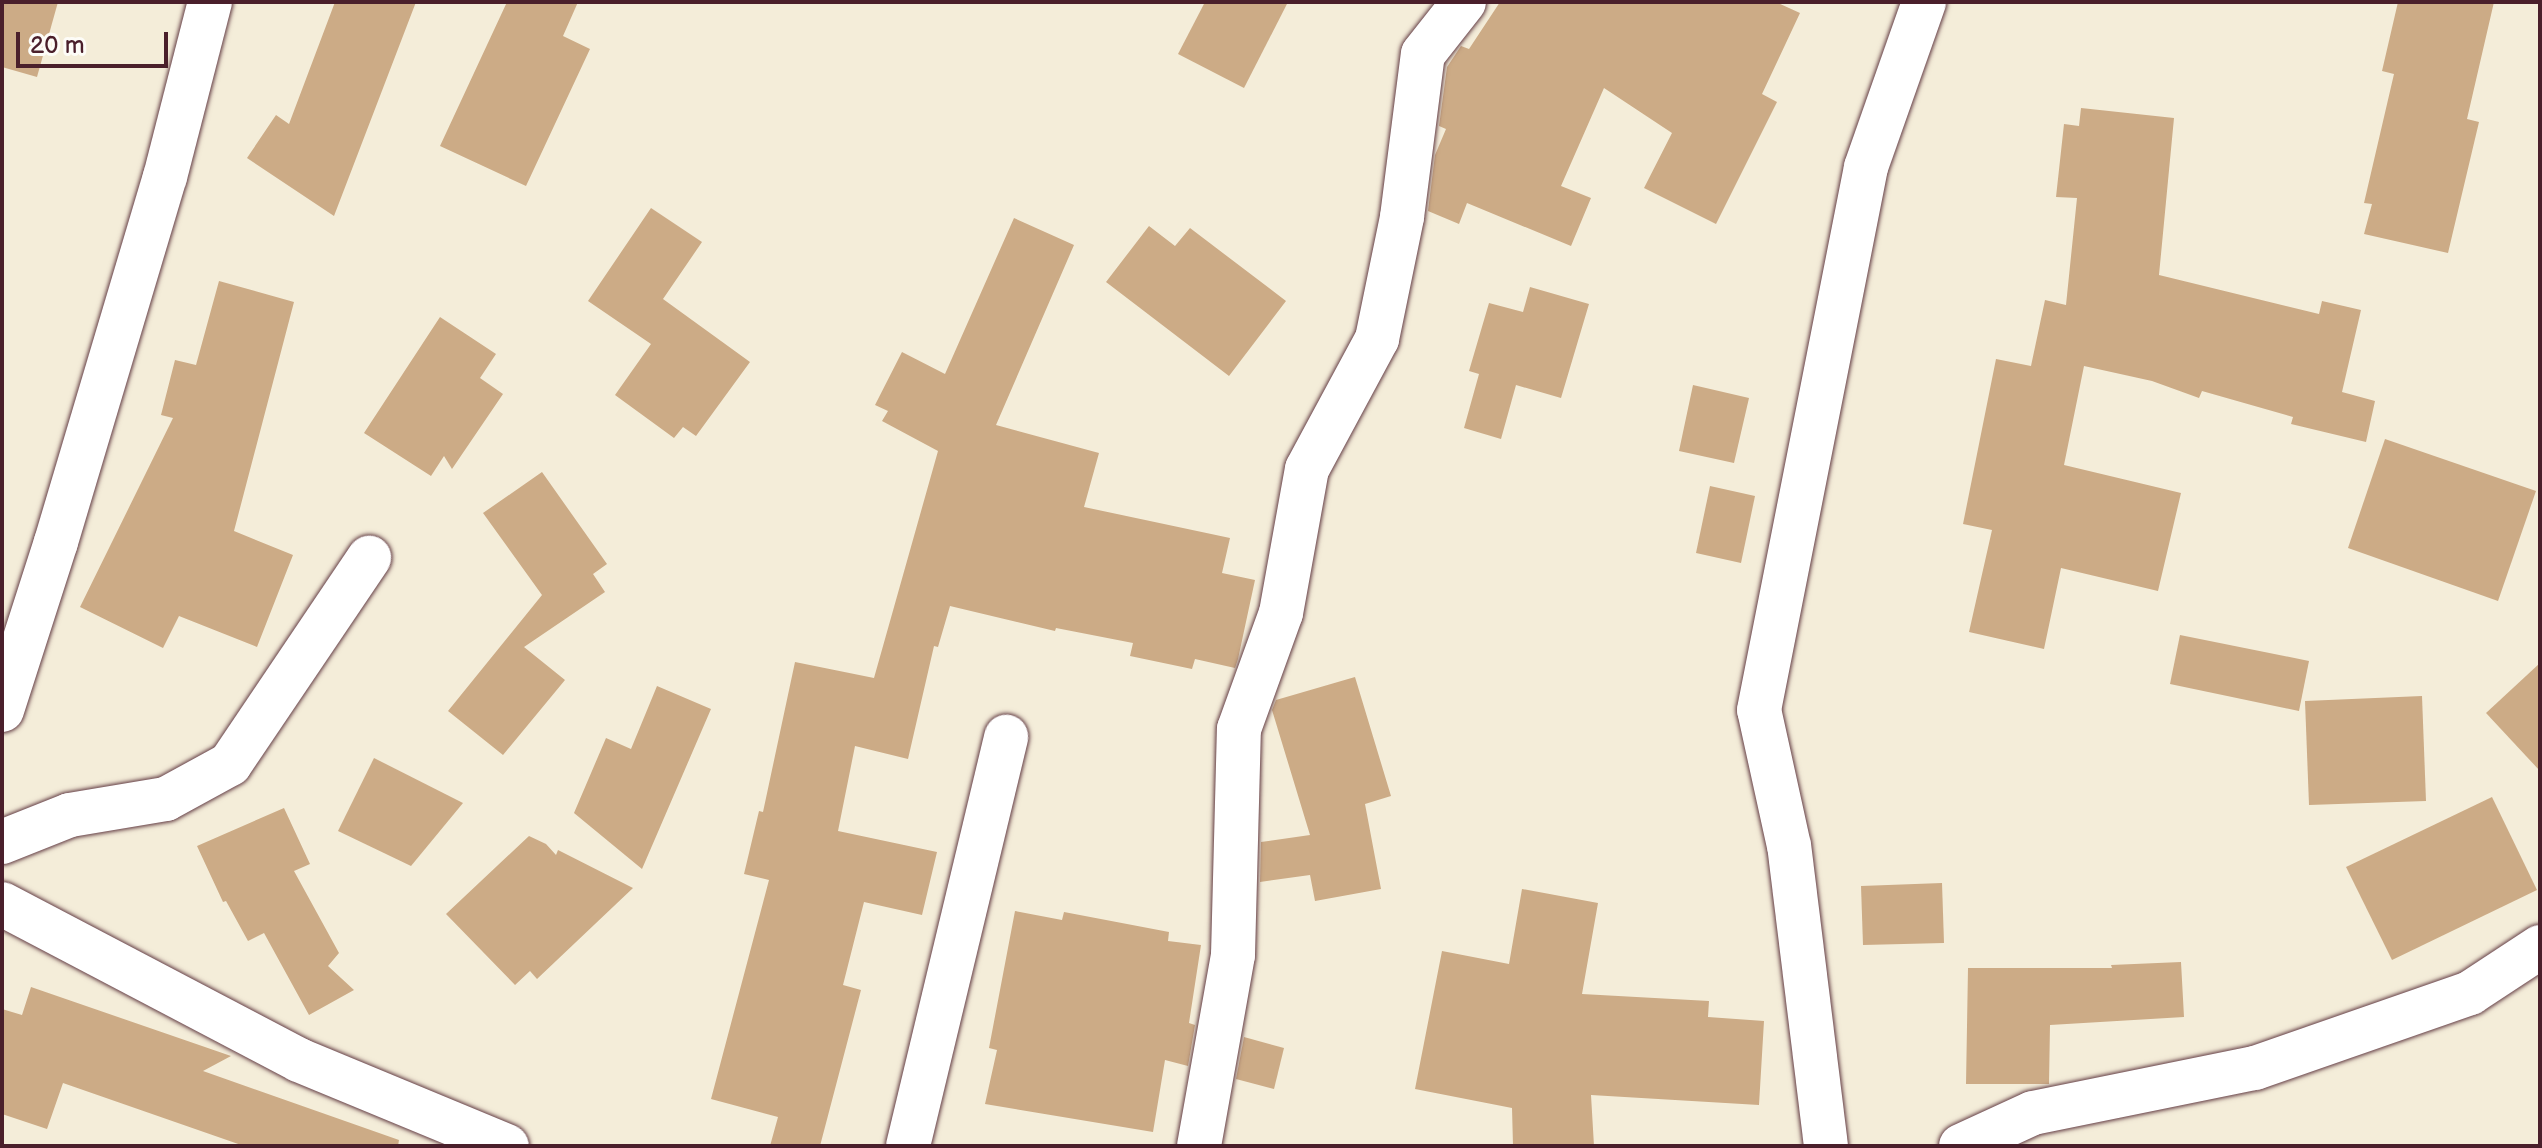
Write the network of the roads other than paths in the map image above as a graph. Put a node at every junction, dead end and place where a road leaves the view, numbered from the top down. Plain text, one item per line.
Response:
1 (210, 2) edge
2 (1464, 2) edge
3 (1924, 2) edge
4 (369, 558) dead end
5 (2, 710) edge
6 (1006, 737) dead end
7 (2, 842) edge
8 (2, 904) edge
9 (2540, 947) edge
10 (507, 1146) edge
11 (908, 1146) edge
12 (1199, 1146) edge
13 (1826, 1146) edge
14 (1961, 1146) edge

1 - 5 street
2 - 12 street
3 - 13 street
4 - 7 street
6 - 11 street
8 - 10 street
9 - 14 street

